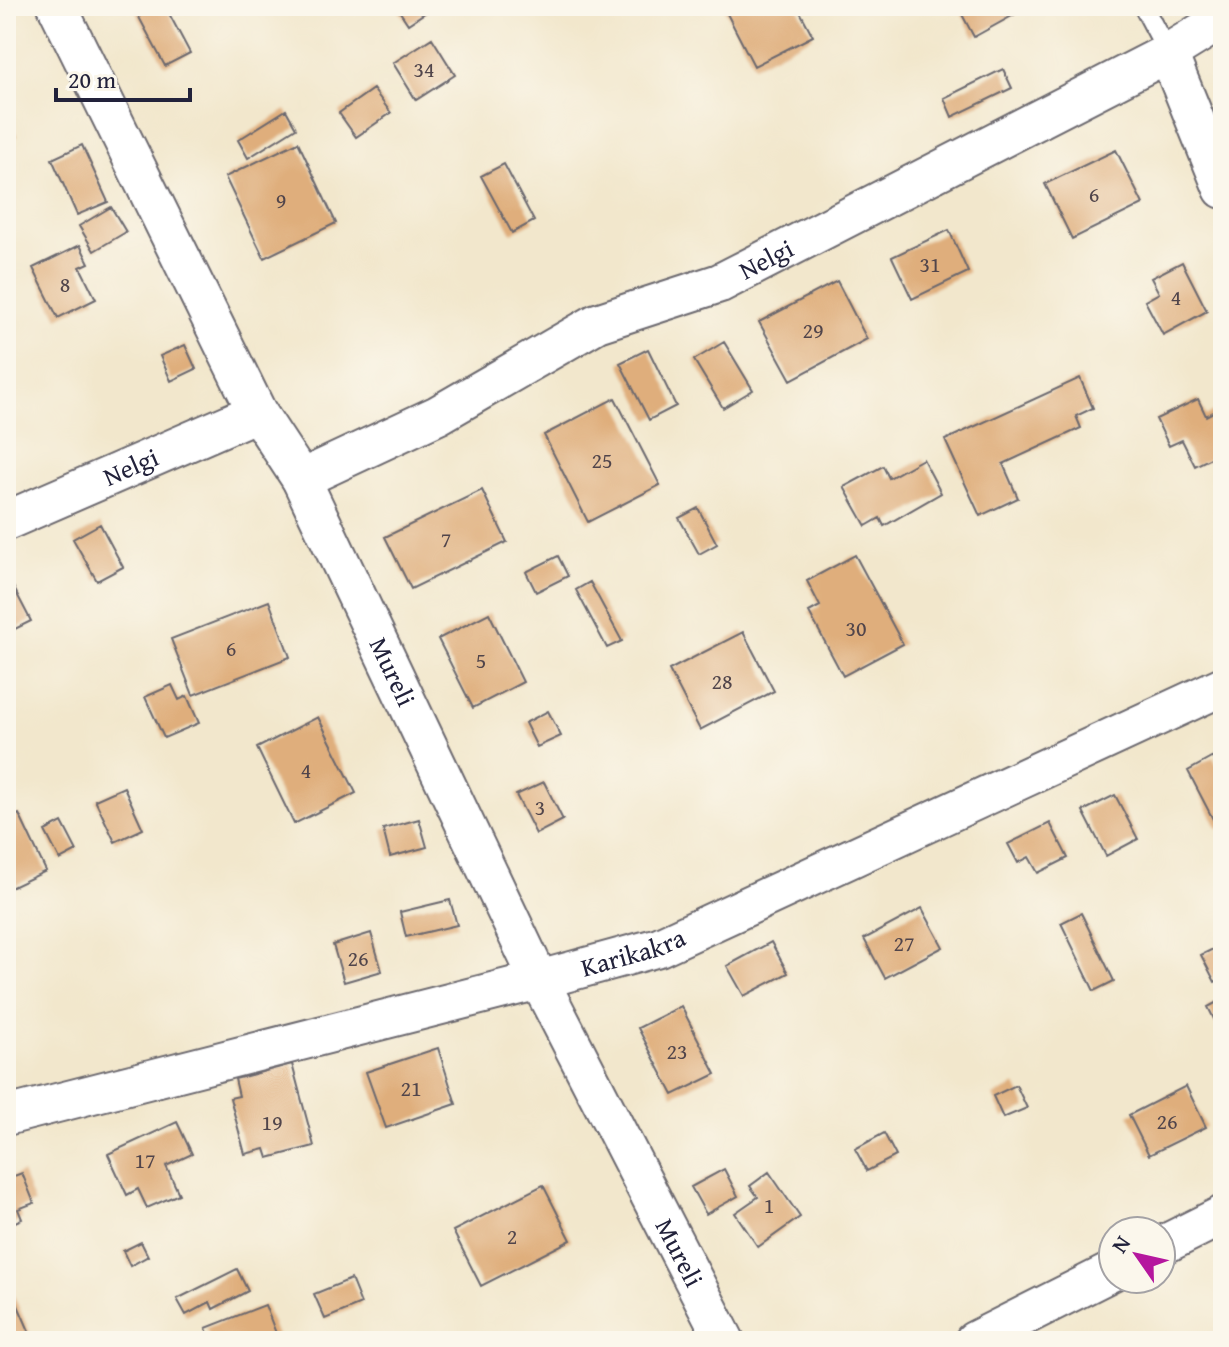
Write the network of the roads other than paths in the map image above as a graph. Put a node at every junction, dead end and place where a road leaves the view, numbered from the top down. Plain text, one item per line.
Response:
1 (57, 6) edge
2 (1143, 6) edge
3 (1223, 19) edge
4 (1168, 53) junction
5 (1223, 189) edge
6 (257, 412) junction
7 (301, 479) junction
8 (6, 521) edge
9 (1223, 686) edge
10 (539, 980) junction
11 (6, 1116) edge
12 (1223, 1215) edge
13 (1177, 1238) edge
14 (1097, 1279) edge
15 (725, 1341) edge
16 (974, 1341) edge

1 - 6 street, Mureli
2 - 4 lane
3 - 4 street, Nelgi
4 - 5 street
4 - 7 street, Nelgi
6 - 7 street, Mureli
6 - 8 street, Nelgi
7 - 10 street, Mureli
9 - 10 street, Karikakra
10 - 11 street, Karikakra
10 - 15 street, Mureli
12 - 13 street
14 - 16 street

